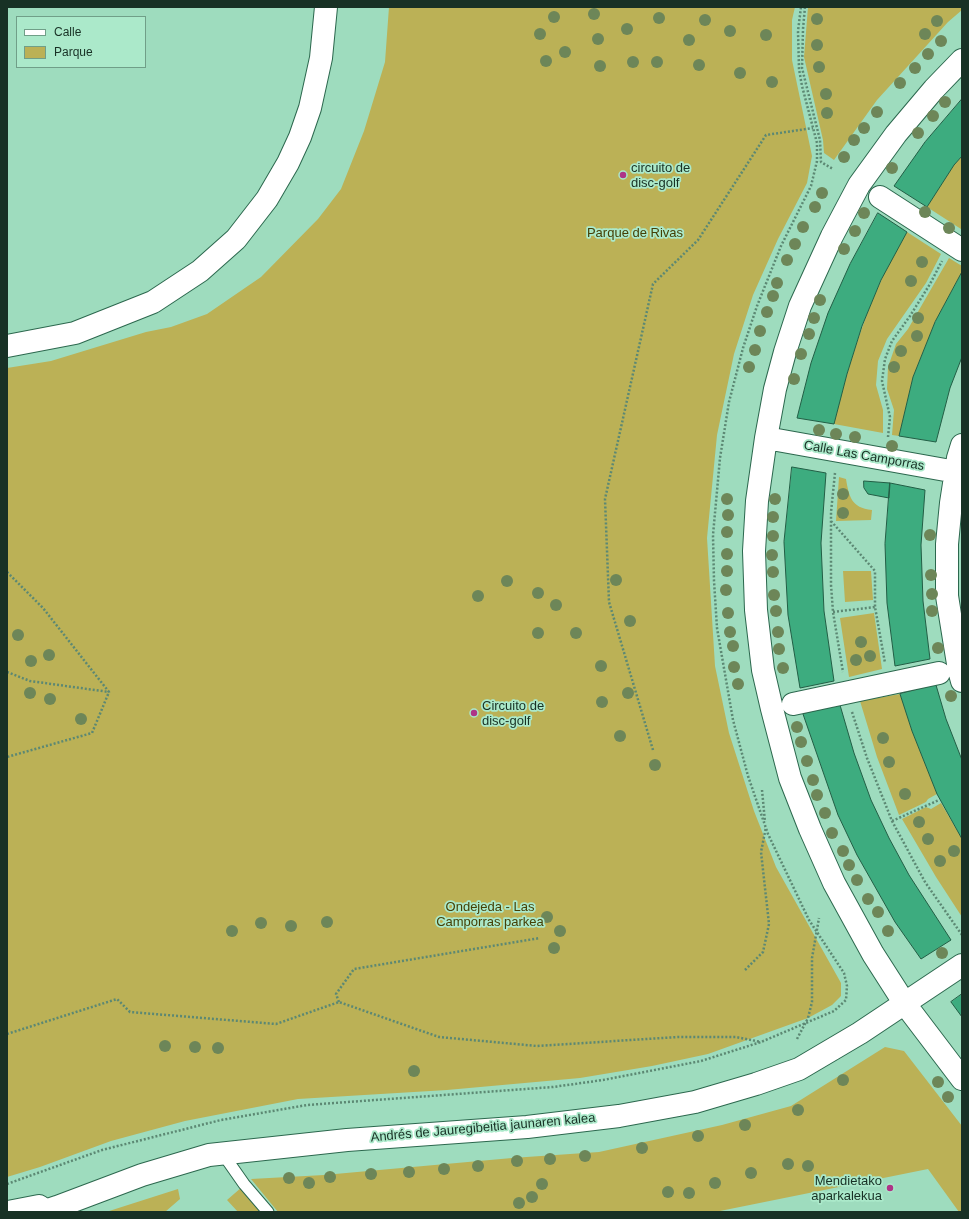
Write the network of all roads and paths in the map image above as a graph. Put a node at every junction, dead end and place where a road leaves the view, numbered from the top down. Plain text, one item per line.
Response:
1 (326, 7) edge
2 (806, 7) edge
3 (962, 60) edge
4 (813, 128) dead end
5 (833, 169) dead end
6 (880, 197) dead end
7 (957, 247) edge
8 (7, 346) edge
9 (766, 438) junction
10 (887, 442) dead end
11 (962, 445) edge
12 (835, 468) dead end
13 (959, 473) edge
14 (830, 521) junction
15 (7, 572) edge
16 (875, 607) junction
17 (833, 612) junction
18 (7, 672) edge
19 (939, 674) dead end
20 (962, 681) edge
21 (889, 684) junction
22 (109, 692) junction
23 (846, 693) junction
24 (793, 704) dead end
25 (653, 750) dead end
26 (7, 758) edge
27 (762, 790) dead end
28 (939, 800) dead end
29 (892, 821) junction
30 (819, 918) dead end
31 (962, 935) edge
32 (540, 938) dead end
33 (962, 965) edge
34 (745, 970) dead end
35 (339, 1002) junction
36 (905, 1004) junction
37 (7, 1034) edge
38 (797, 1039) dead end
39 (962, 1079) edge
40 (223, 1154) junction
41 (7, 1184) edge
42 (50, 1211) edge
43 (8, 1212) edge
44 (268, 1212) edge

1 - 8 street
2 - 5 path
3 - 9 street
4 - 25 path
6 - 7 street
7 - 10 path
9 - 13 street, Calle Las Camporras
9 - 36 street
11 - 13 street
12 - 14 path
13 - 20 street
14 - 16 path
14 - 17 path
15 - 22 path
16 - 17 path
16 - 21 path
17 - 23 path
18 - 22 path
19 - 21 street
21 - 23 street
22 - 26 path
23 - 24 street
23 - 29 path
27 - 34 path
28 - 29 path
29 - 31 path
30 - 38 path
32 - 35 path
33 - 36 street, Andrés de Jauregibeitia jaunaren kalea
35 - 37 path
35 - 41 path
36 - 39 street
36 - 40 street, Andrés de Jauregibeitia jaunaren kalea
40 - 42 street, Andrés de Jauregibeitia jaunaren kalea
40 - 44 lane
42 - 43 street, Andrés de Jauregibeitia jaunaren kalea

